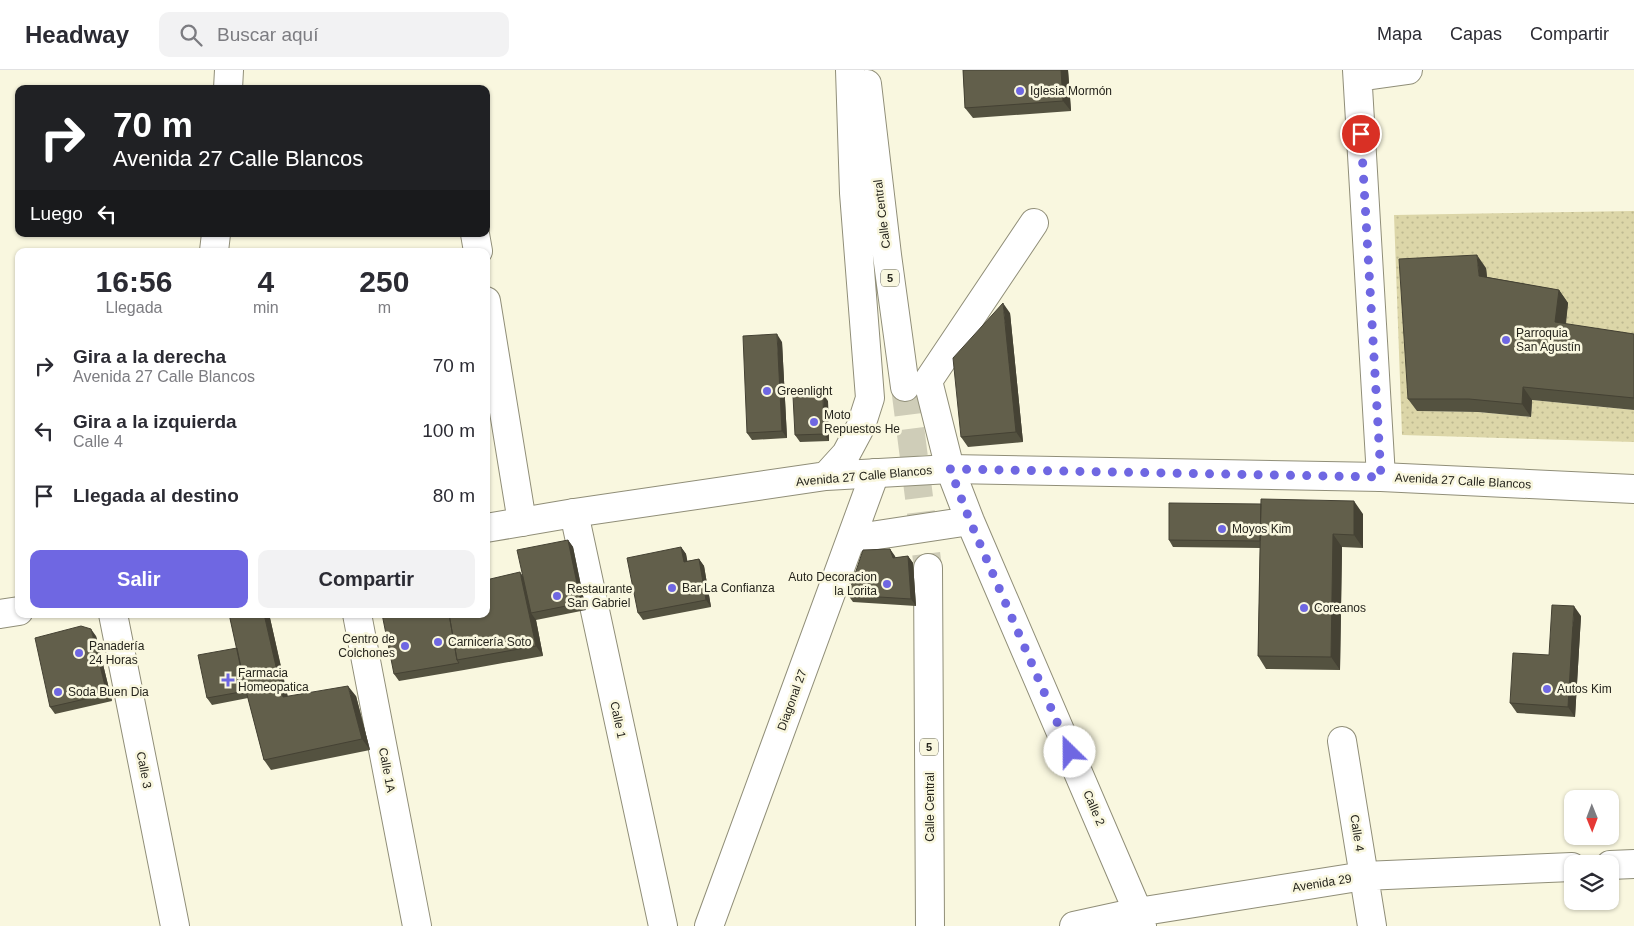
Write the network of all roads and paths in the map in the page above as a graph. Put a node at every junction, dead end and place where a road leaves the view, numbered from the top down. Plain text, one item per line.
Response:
1 (229, 70) edge
2 (850, 70) edge
3 (865, 70) edge
4 (1408, 70) edge
5 (1358, 74) edge
6 (228, 85) edge
7 (1034, 224) dead end
8 (490, 326) edge
9 (917, 384) junction
10 (950, 469) junction
11 (875, 473) junction
12 (826, 476) junction
13 (1381, 477) junction
14 (1634, 489) edge
15 (574, 513) junction
16 (970, 521) junction
17 (522, 522) junction
18 (490, 527) edge
19 (851, 539) junction
20 (928, 568) tunnel mouth
21 (15, 612) edge
22 (0, 614) edge
23 (114, 618) edge
24 (357, 618) edge
25 (1342, 741) dead end
26 (1634, 864) edge
27 (1619, 865) edge
28 (1564, 867) edge
29 (1364, 876) junction
30 (1140, 919) edge
31 (175, 926) edge
32 (417, 926) edge
33 (664, 926) edge
34 (709, 926) edge
35 (930, 926) edge
36 (1074, 926) edge
37 (1372, 926) edge

1 - 6 street
2 - 12 street
3 - 9 street, Calle Central / 5
4 - 5 street
5 - 13 street
7 - 9 street
8 - 17 street
9 - 10 street, Calle Central
10 - 11 street, Avenida 27 Calle Blancos
10 - 13 street, Avenida 27 Calle Blancos
10 - 16 street, Calle 2
11 - 12 street, Avenida 27 Calle Blancos
11 - 19 street, Diagonal 27
12 - 15 street, Avenida 27 Calle Blancos
13 - 14 street, Avenida 27 Calle Blancos
15 - 17 street, Avenida 27 Calle Blancos
15 - 33 street, Calle 1
16 - 19 street
16 - 30 street, Calle 2
17 - 18 street, Avenida 27 Calle Blancos
19 - 34 street, Diagonal 27
20 - 35 street, Calle Central / 5
21 - 22 street
23 - 31 street, Calle 3
24 - 32 street, Calle 1A
25 - 29 street, Calle 4
26 - 27 street
28 - 29 street, Avenida 29
29 - 30 street, Avenida 29
29 - 37 street, Calle 4
30 - 36 street, Avenida 29

